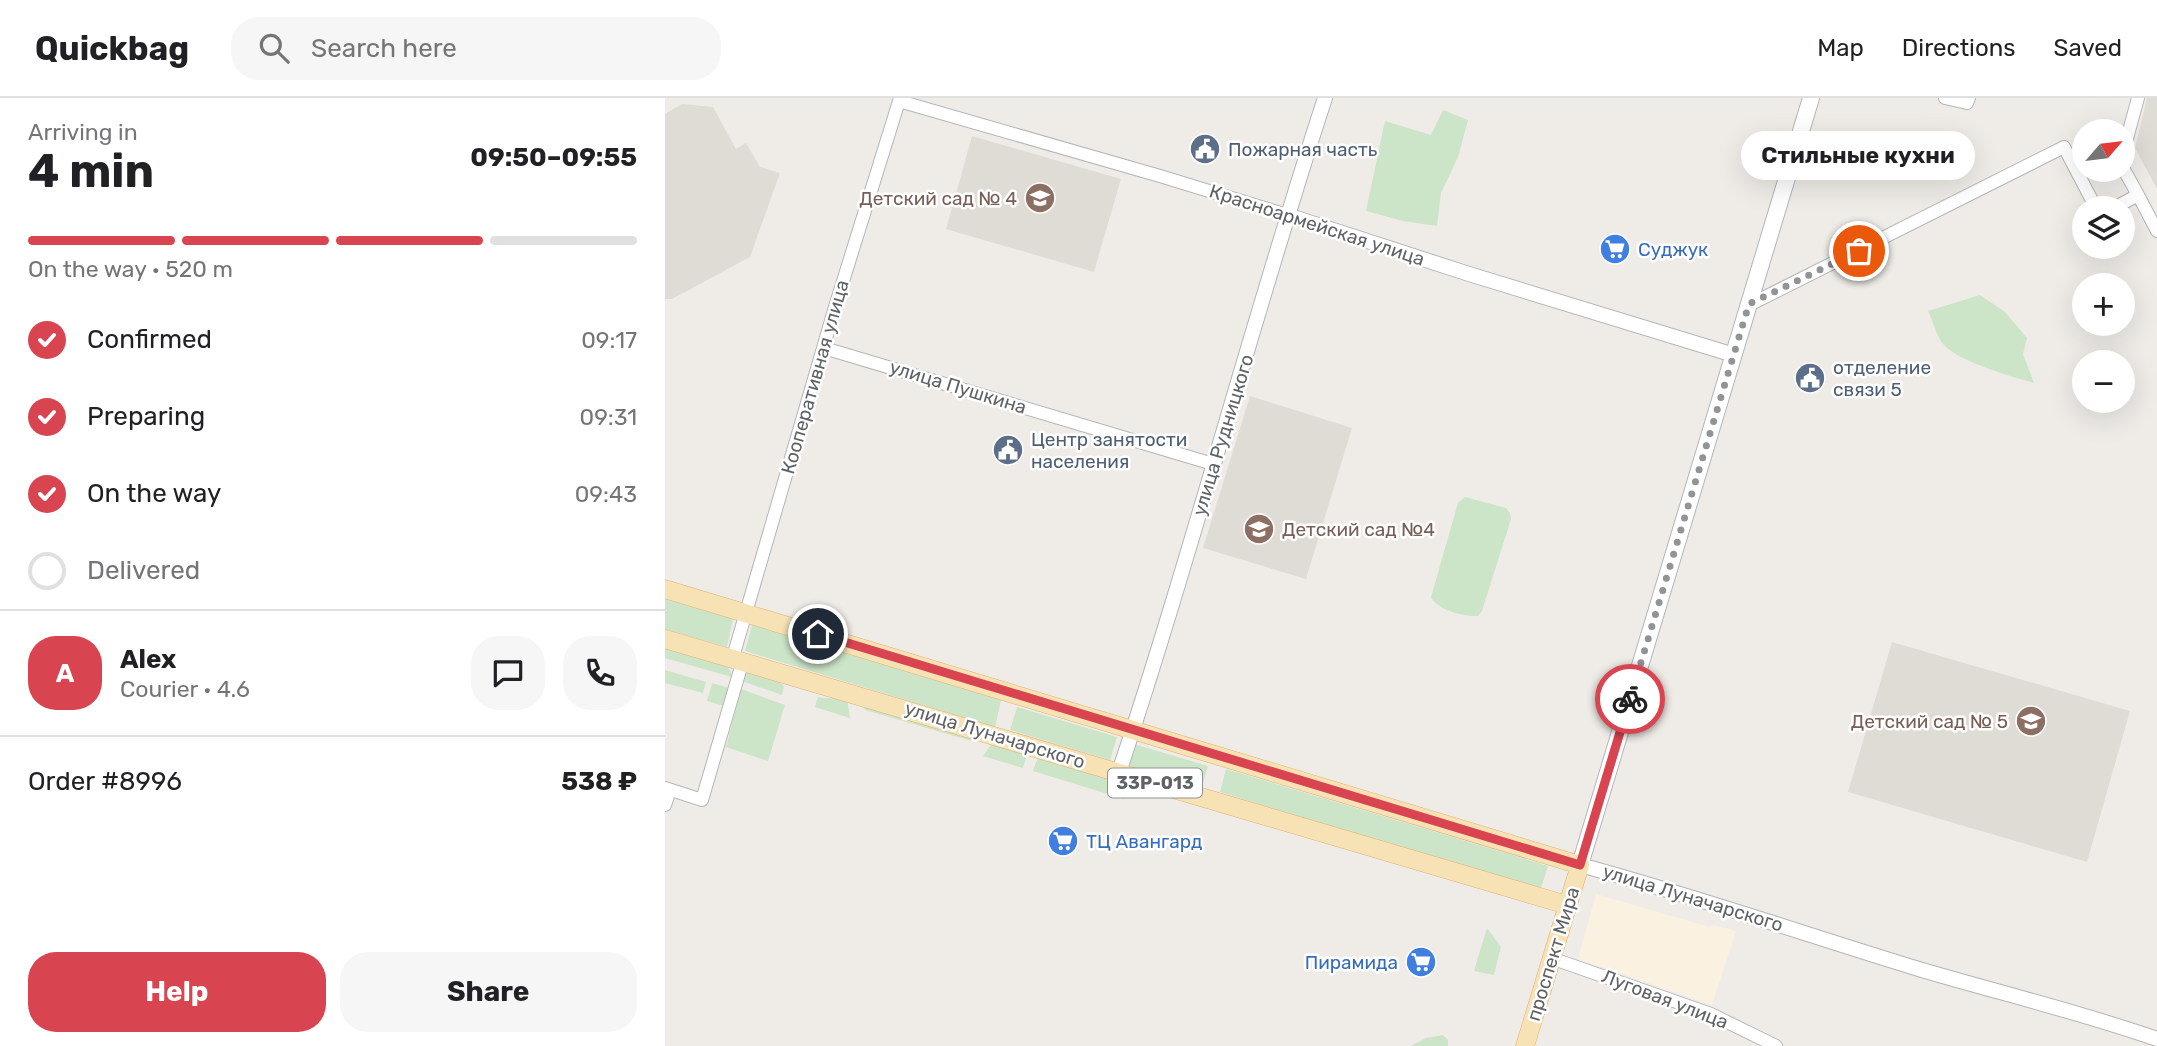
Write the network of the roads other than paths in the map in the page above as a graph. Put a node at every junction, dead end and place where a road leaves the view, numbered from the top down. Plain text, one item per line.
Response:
1 (1325, 98) edge
2 (1811, 98) edge
3 (1945, 98) edge
4 (1969, 98) edge
5 (2138, 98) edge
6 (899, 100) edge
7 (2132, 119) edge
8 (2130, 182) edge
9 (2137, 195) joint
10 (2090, 196) edge
11 (1287, 215) junction
12 (2157, 231) edge
13 (1749, 304) junction
14 (824, 348) junction
15 (1734, 355) junction
16 (1213, 464) junction
17 (665, 589) edge
18 (746, 613) junction
19 (665, 639) edge
20 (738, 659) junction
21 (1133, 730) junction
22 (1119, 772) junction
23 (668, 789) edge
24 (665, 805) edge
25 (1580, 865) junction
26 (1567, 905) junction
27 (1551, 958) junction
28 (2157, 1039) edge
29 (1525, 1046) edge
30 (1776, 1046) edge

1 - 11 street, улица Рудницкого
2 - 13 main road, проспект Мира
3 - 4 street
5 - 7 street
6 - 11 street, Красноармейская улица
6 - 14 street, Кооперативная улица
8 - 9 street
9 - 12 street
10 - 13 street
11 - 15 street, Красноармейская улица
11 - 16 street, улица Рудницкого
13 - 15 main road, проспект Мира
14 - 16 street, улица Пушкина
14 - 18 street, Кооперативная улица
15 - 25 main road, проспект Мира
16 - 21 street, улица Рудницкого
17 - 18 main road, улица Луначарского / 33Р-013
18 - 20 street, Кооперативная улица
18 - 21 main road, улица Луначарского / 33Р-013
19 - 20 main road, улица Луначарского / 33Р-013
20 - 22 main road, улица Луначарского / 33Р-013
20 - 23 street, Кооперативная улица
21 - 22 street, улица Рудницкого
21 - 25 main road, улица Луначарского / 33Р-013
22 - 26 main road, улица Луначарского / 33Р-013
23 - 24 street
25 - 26 main road, проспект Мира
25 - 28 street, улица Луначарского
26 - 27 main road, проспект Мира
27 - 29 main road, проспект Мира
27 - 30 street, Луговая улица

